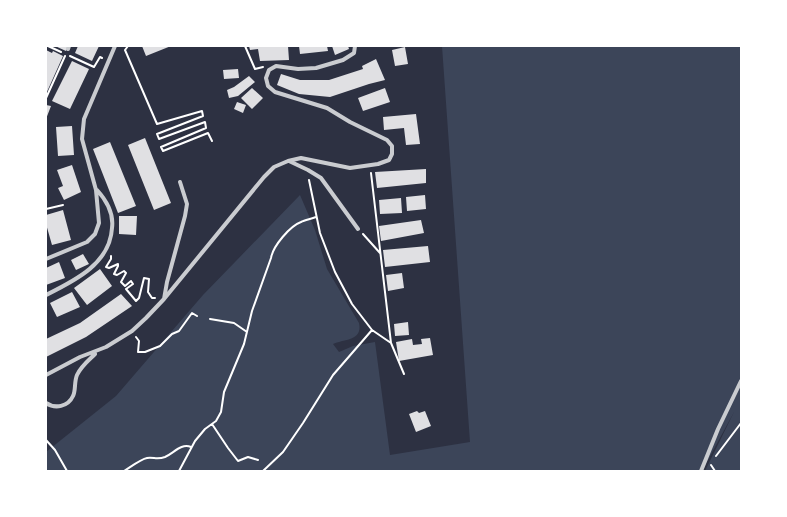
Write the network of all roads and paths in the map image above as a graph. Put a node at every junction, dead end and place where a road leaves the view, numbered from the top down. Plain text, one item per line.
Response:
1 (48, 46) edge
2 (115, 46) edge
3 (128, 46) edge
4 (245, 46) edge
5 (355, 46) edge
6 (69, 48) edge
7 (68, 56) junction
8 (100, 57) dead end
9 (64, 59) junction
10 (255, 69) dead end
11 (46, 98) edge
12 (212, 141) dead end
13 (288, 161) junction
14 (370, 165) junction
15 (305, 168) junction
16 (180, 182) dead end
17 (96, 190) junction
18 (63, 205) dead end
19 (46, 209) edge
20 (316, 217) junction
21 (358, 229) joint
22 (380, 253) junction
23 (111, 256) dead end
24 (46, 259) edge
25 (46, 295) edge
26 (152, 298) dead end
27 (164, 299) junction
28 (197, 316) dead end
29 (210, 319) dead end
30 (372, 330) junction
31 (132, 331) junction
32 (247, 332) junction
33 (391, 343) junction
34 (97, 352) junction
35 (404, 374) dead end
36 (46, 375) edge
37 (741, 381) edge
38 (46, 403) edge
39 (741, 423) edge
40 (212, 424) junction
41 (46, 440) edge
42 (191, 447) junction
43 (714, 458) dead end
44 (258, 460) dead end
45 (707, 468) dead end
46 (67, 471) edge
47 (124, 471) edge
48 (179, 471) edge
49 (263, 471) edge
50 (701, 471) edge
51 (715, 471) edge

1 - 9 path
2 - 17 street
3 - 12 path
4 - 10 path
5 - 14 street
6 - 7 path
7 - 8 path
7 - 9 path
9 - 11 path
13 - 14 street
13 - 15 street
13 - 27 street
14 - 22 path
15 - 20 path
15 - 21 street
16 - 27 street
17 - 24 street
17 - 25 street
18 - 19 path
20 - 30 path
20 - 32 path
21 - 22 path
22 - 33 path
23 - 26 path
27 - 31 street
28 - 31 path
29 - 32 path
30 - 33 path
30 - 49 path
31 - 34 street
32 - 40 path
33 - 35 path
34 - 36 street
34 - 38 street
37 - 50 street
39 - 43 path
40 - 42 path
40 - 44 path
41 - 46 path
42 - 47 path
42 - 48 path
45 - 51 path

